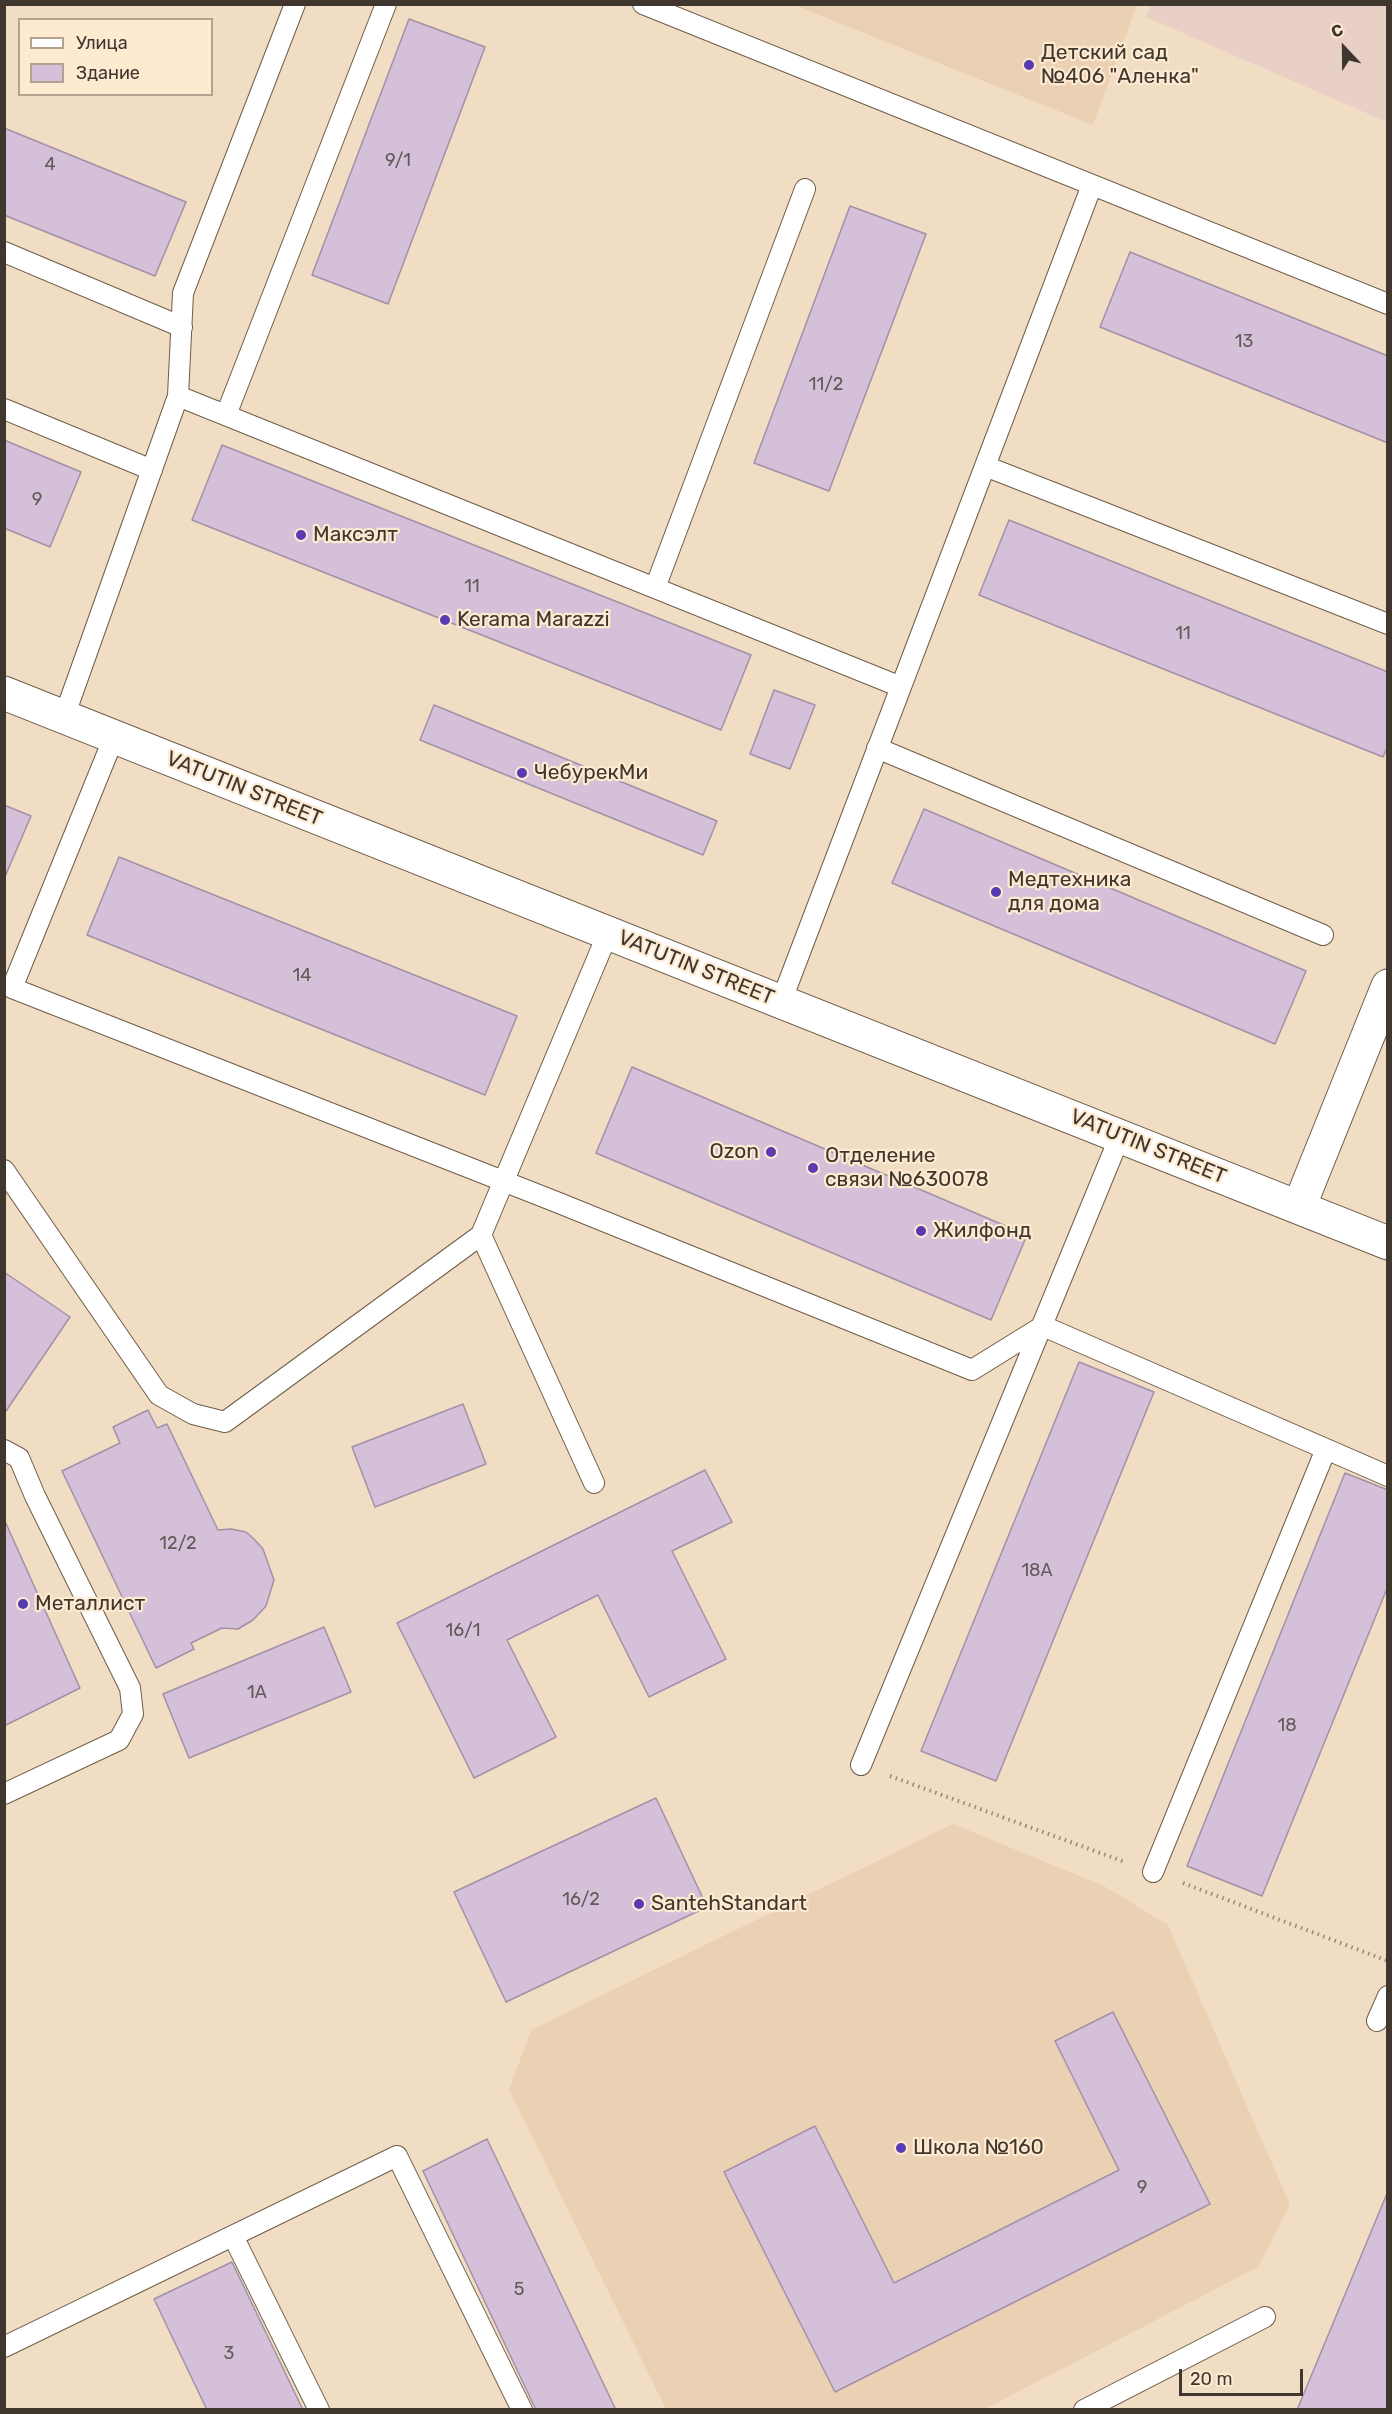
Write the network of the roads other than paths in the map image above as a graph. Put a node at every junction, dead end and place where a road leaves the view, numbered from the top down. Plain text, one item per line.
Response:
1 (295, 4) edge
2 (386, 4) edge
3 (643, 4) edge
4 (1092, 185) junction
5 (805, 189) dead end
6 (4, 252) edge
7 (1388, 304) edge
8 (182, 327) junction
9 (178, 396) junction
10 (4, 408) edge
11 (226, 415) junction
12 (985, 466) junction
13 (152, 470) junction
14 (656, 588) junction
15 (1388, 624) edge
16 (901, 687) junction
17 (4, 693) edge
18 (64, 717) junction
19 (114, 737) junction
20 (878, 748) junction
21 (608, 933) junction
22 (1323, 935) dead end
23 (1388, 986) edge
24 (7, 992) edge
25 (781, 1002) junction
26 (1120, 1136) junction
27 (4, 1170) edge
28 (504, 1182) junction
29 (1299, 1207) junction
30 (481, 1235) junction
31 (1388, 1243) edge
32 (1043, 1326) junction
33 (1326, 1449) junction
34 (4, 1450) edge
35 (1388, 1476) edge
36 (594, 1483) dead end
37 (861, 1765) dead end
38 (4, 1794) edge
39 (1153, 1872) dead end
40 (1388, 1996) edge
41 (1377, 2021) dead end
42 (232, 2236) junction
43 (1265, 2317) dead end
44 (4, 2347) edge
45 (319, 2409) edge
46 (522, 2409) edge
47 (1084, 2409) edge

1 - 8 lane
2 - 11 lane
3 - 4 lane
4 - 7 lane
4 - 12 lane
5 - 14 lane
6 - 8 lane
8 - 9 lane
9 - 11 lane
9 - 13 lane
10 - 13 lane
11 - 14 lane
12 - 15 lane
12 - 16 lane
13 - 18 lane
14 - 16 lane
16 - 20 lane
17 - 18 main road, VATUTIN STREET
18 - 19 main road, VATUTIN STREET
19 - 21 main road, VATUTIN STREET
19 - 24 lane
20 - 22 lane
20 - 25 lane
21 - 25 main road, VATUTIN STREET
21 - 28 lane
23 - 29 main road
24 - 28 lane
25 - 26 main road, VATUTIN STREET
26 - 29 main road, VATUTIN STREET
26 - 32 lane
27 - 30 lane
28 - 30 lane
28 - 32 lane
29 - 31 main road, VATUTIN STREET
30 - 36 lane
32 - 33 lane
32 - 37 lane
33 - 35 lane
33 - 39 lane
34 - 38 lane
40 - 41 lane
42 - 44 lane
42 - 45 lane
42 - 46 lane
43 - 47 lane

